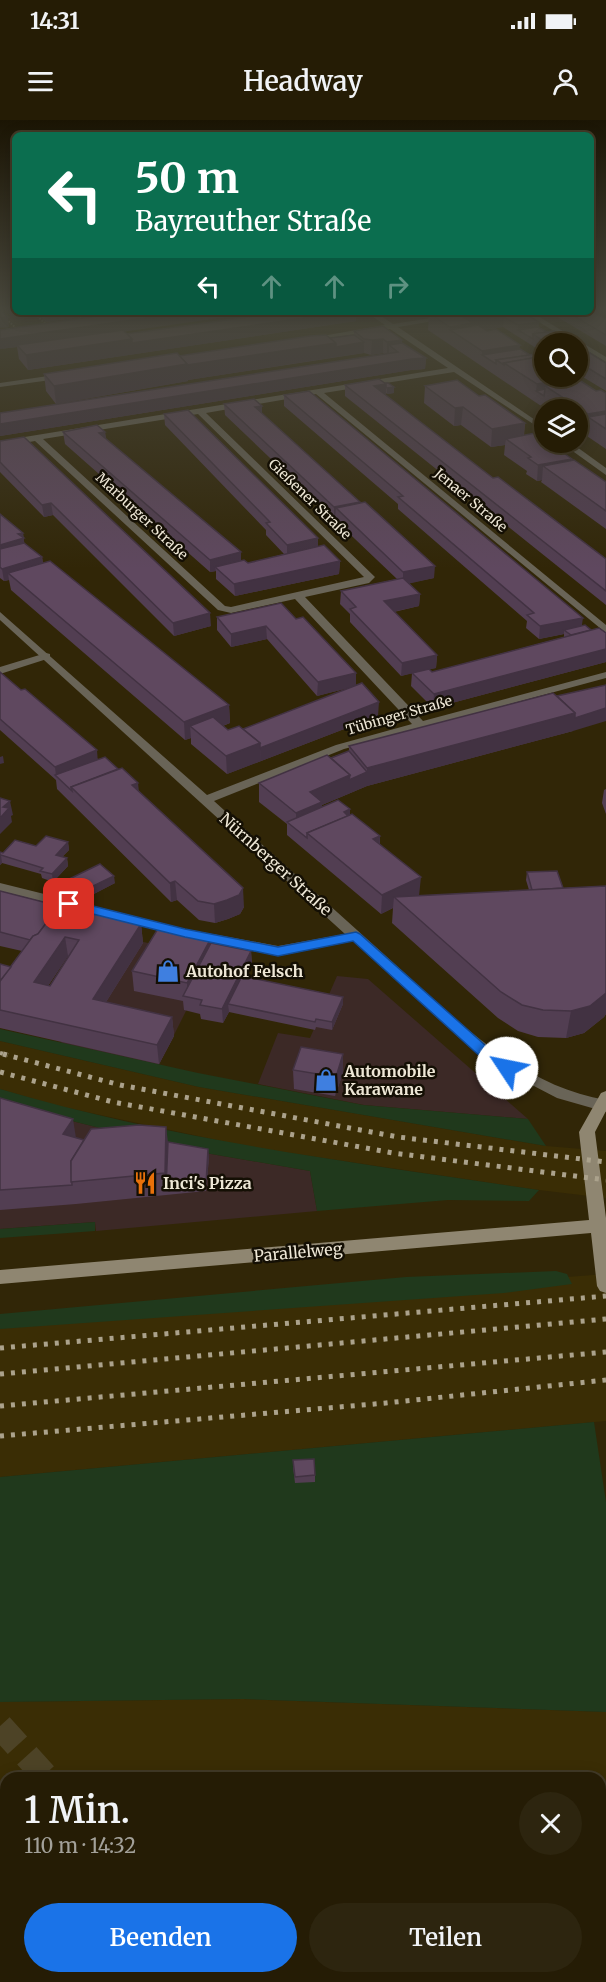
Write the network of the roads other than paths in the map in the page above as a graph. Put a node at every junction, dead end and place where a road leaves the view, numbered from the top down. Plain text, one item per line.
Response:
1 (300, 395) edge
2 (322, 395) edge
3 (495, 395) edge
4 (200, 411) junction
5 (534, 422) edge
6 (37, 438) junction
7 (0, 444) edge
8 (579, 453) edge
9 (606, 472) edge
10 (298, 596) junction
11 (0, 615) edge
12 (606, 630) edge
13 (46, 656) junction
14 (0, 671) edge
15 (606, 675) edge
16 (420, 724) junction
17 (205, 800) junction
18 (0, 887) edge
19 (356, 936) junction
20 (604, 1103) edge
21 (597, 1226) junction
22 (0, 1277) edge
23 (606, 1286) edge

1 - 4 street
2 - 12 street, Jenaer Straße
3 - 5 street
4 - 6 street
4 - 10 street, Gießener Straße
6 - 7 street
6 - 10 street, Marburger Straße
8 - 9 street
10 - 16 street
11 - 13 street, Nürnberger Straße
13 - 14 street
13 - 17 street, Nürnberger Straße
15 - 16 street, Tübinger Straße
16 - 17 street, Tübinger Straße
17 - 19 street, Nürnberger Straße
18 - 19 street
19 - 20 street, Nürnberger Straße
20 - 21 street
21 - 22 street, Parallelweg
21 - 23 street

